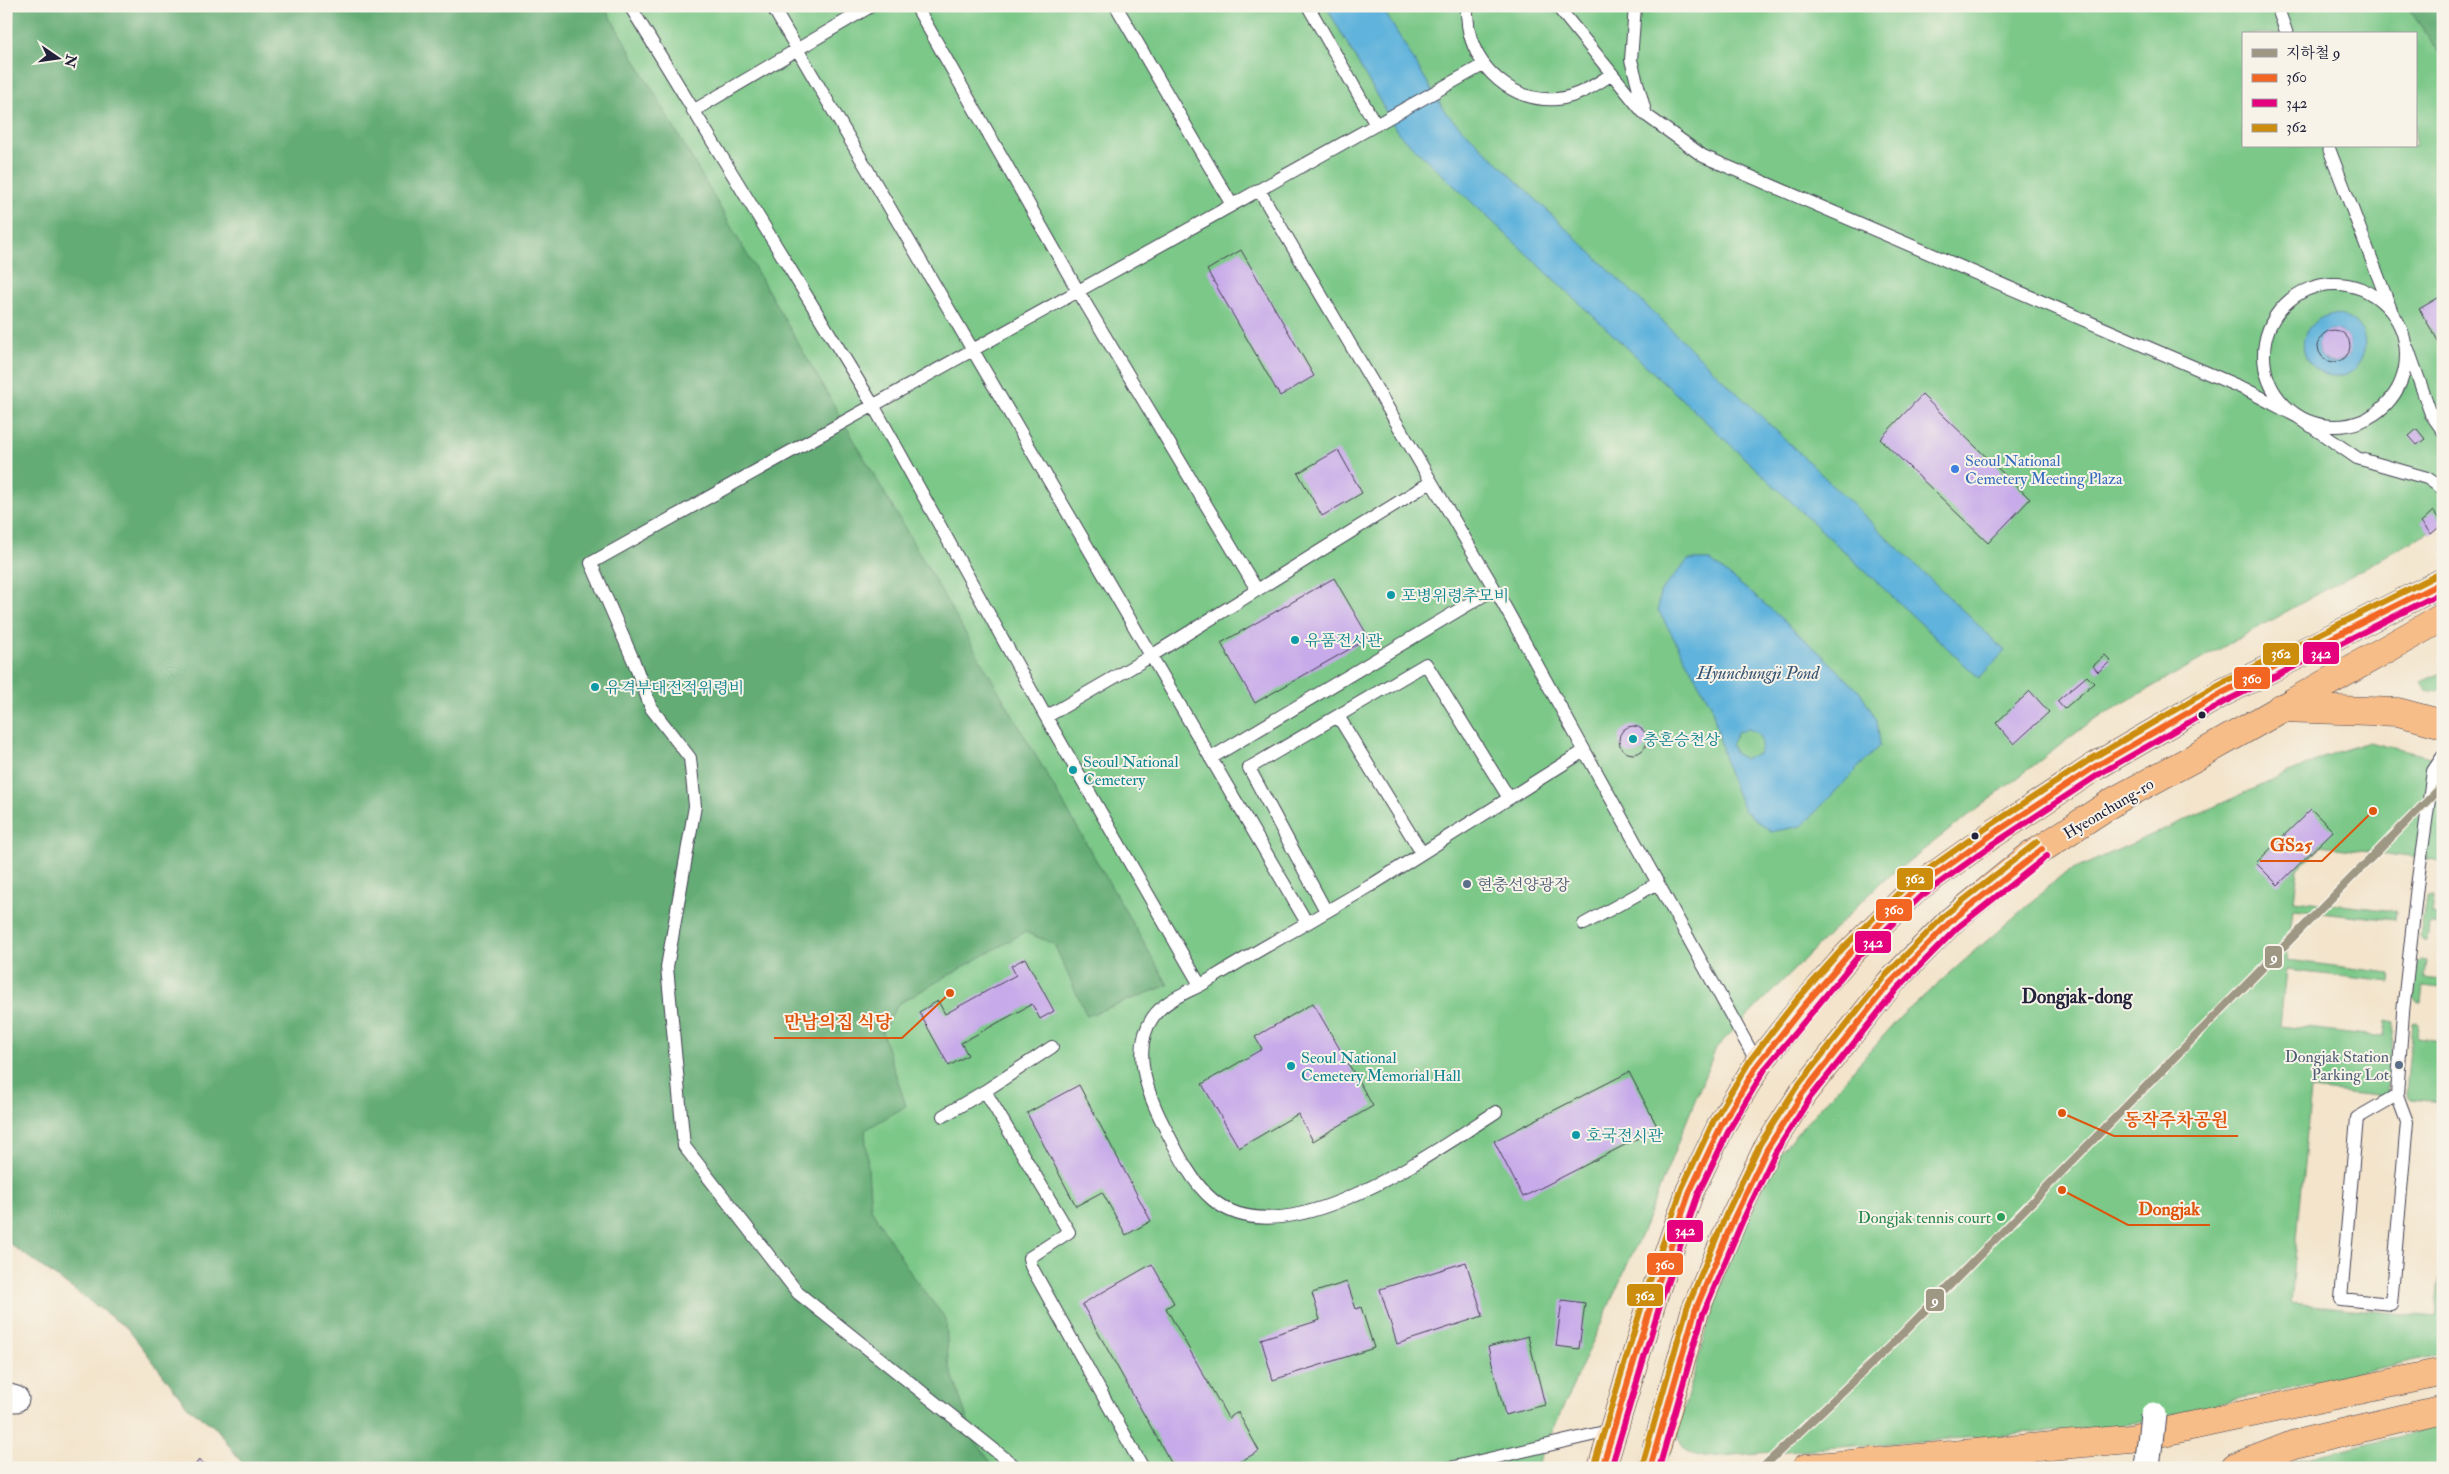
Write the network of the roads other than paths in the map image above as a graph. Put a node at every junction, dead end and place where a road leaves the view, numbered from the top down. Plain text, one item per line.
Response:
1 (630, 6) edge
2 (772, 6) edge
3 (870, 6) edge
4 (916, 6) edge
5 (1116, 6) edge
6 (1308, 6) edge
7 (1467, 6) edge
8 (1557, 6) edge
9 (1635, 6) edge
10 (2277, 6) edge
11 (2286, 32) edge
12 (797, 50) junction
13 (1483, 65) junction
14 (1612, 74) junction
15 (693, 111) junction
16 (1646, 115) junction
17 (1376, 124) junction
18 (2329, 148) edge
19 (1259, 190) junction
20 (1232, 205) junction
21 (1078, 291) junction
22 (2400, 327) junction
23 (972, 350) junction
24 (873, 405) junction
25 (2298, 417) junction
26 (2443, 431) edge
27 (1431, 482) junction
28 (2443, 489) edge
29 (2443, 582) edge
30 (1494, 589) junction
31 (1257, 590) junction
32 (2443, 617) edge
33 (1152, 656) junction
34 (2280, 708) junction
35 (1338, 716) junction
36 (1046, 717) junction
37 (2443, 724) edge
38 (1584, 751) junction
39 (2443, 756) edge
40 (1211, 758) junction
41 (1509, 798) junction
42 (1422, 853) junction
43 (1658, 883) junction
44 (1326, 912) junction
45 (1307, 923) junction
46 (1584, 924) dead end
47 (1200, 985) junction
48 (1052, 1047) dead end
49 (1758, 1064) junction
50 (985, 1091) junction
51 (2397, 1095) junction
52 (1496, 1112) dead end
53 (944, 1116) dead end
54 (2443, 1372) edge
55 (2443, 1409) edge
56 (2153, 1415) dead end
57 (1615, 1430) junction
58 (1657, 1446) tunnel mouth
59 (1017, 1468) edge
60 (1143, 1468) edge
61 (1450, 1468) edge
62 (1602, 1468) edge
63 (1806, 1468) edge
64 (2147, 1468) edge
65 (2234, 1468) edge

1 - 15 lane
2 - 12 lane
3 - 12 lane
4 - 21 lane
5 - 20 lane
6 - 17 lane
7 - 13 lane
8 - 14 lane
9 - 16 lane
10 - 11 lane
12 - 15 lane
12 - 23 lane
13 - 14 lane
13 - 17 lane
14 - 16 lane
15 - 24 lane
16 - 25 lane
17 - 19 lane
18 - 22 lane
19 - 20 lane
19 - 27 lane
20 - 21 lane
21 - 23 lane
21 - 31 lane
22 - 25 lane
22 - 25 lane
22 - 26 lane
23 - 24 lane
23 - 33 lane
24 - 36 lane
24 - 59 lane
25 - 28 lane
27 - 30 lane
27 - 31 lane
29 - 49 main road
30 - 38 lane
30 - 40 lane
31 - 33 lane
32 - 34 main road, Hyeonchung-ro
33 - 36 lane
33 - 40 lane
34 - 37 main road
34 - 58 main road, Hyeonchung-ro
35 - 41 lane
35 - 42 lane
35 - 44 lane
36 - 47 lane
38 - 41 lane
38 - 43 lane
39 - 51 lane
40 - 45 lane
41 - 42 lane
42 - 44 lane
43 - 46 lane
43 - 49 lane
44 - 45 lane
45 - 47 lane
47 - 52 lane
48 - 50 lane
49 - 57 main road
50 - 53 lane
50 - 60 lane
51 - 51 lane
54 - 63 main road
55 - 65 main road
56 - 64 street, bridge
57 - 61 lane
57 - 62 main road

